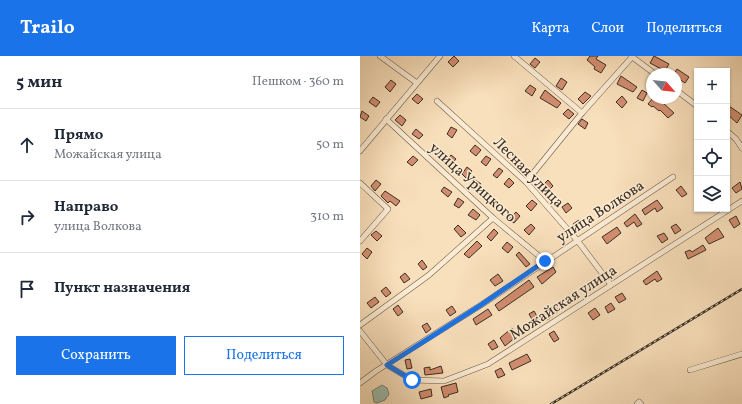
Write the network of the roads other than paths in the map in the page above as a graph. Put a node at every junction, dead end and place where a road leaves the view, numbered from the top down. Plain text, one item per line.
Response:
1 (380, 56) edge
2 (440, 56) edge
3 (514, 56) edge
4 (632, 56) edge
5 (647, 68) edge
6 (417, 83) junction
7 (682, 95) edge
8 (437, 101) dead end
9 (694, 104) edge
10 (582, 113) junction
11 (386, 120) junction
12 (730, 133) edge
13 (742, 148) edge
14 (360, 151) edge
15 (673, 177) dead end
16 (526, 182) junction
17 (360, 184) edge
18 (742, 201) edge
19 (494, 218) junction
20 (578, 240) junction
21 (360, 241) edge
22 (545, 261) junction
23 (611, 285) junction
24 (360, 325) edge
25 (360, 330) edge
26 (742, 354) edge
27 (387, 365) junction
28 (690, 370) dead end
29 (360, 383) edge
30 (637, 404) edge
31 (641, 404) edge

1 - 6 street
2 - 6 street
3 - 10 street
4 - 5 street
4 - 10 street
6 - 11 street
7 - 9 street
8 - 16 street, Лесная улица
10 - 16 street
11 - 14 street
11 - 19 street, улица Урицкого
12 - 13 street
15 - 20 street, улица Волкова
16 - 20 street, Лесная улица
17 - 21 street
18 - 23 street, Можайская улица
19 - 22 street, улица Урицкого
19 - 24 street
20 - 22 street, улица Волкова
20 - 23 street, Лесная улица
22 - 27 street, улица Волкова
23 - 27 street, Можайская улица
25 - 27 street
26 - 28 street
27 - 29 street, улица Волкова
30 - 31 street

